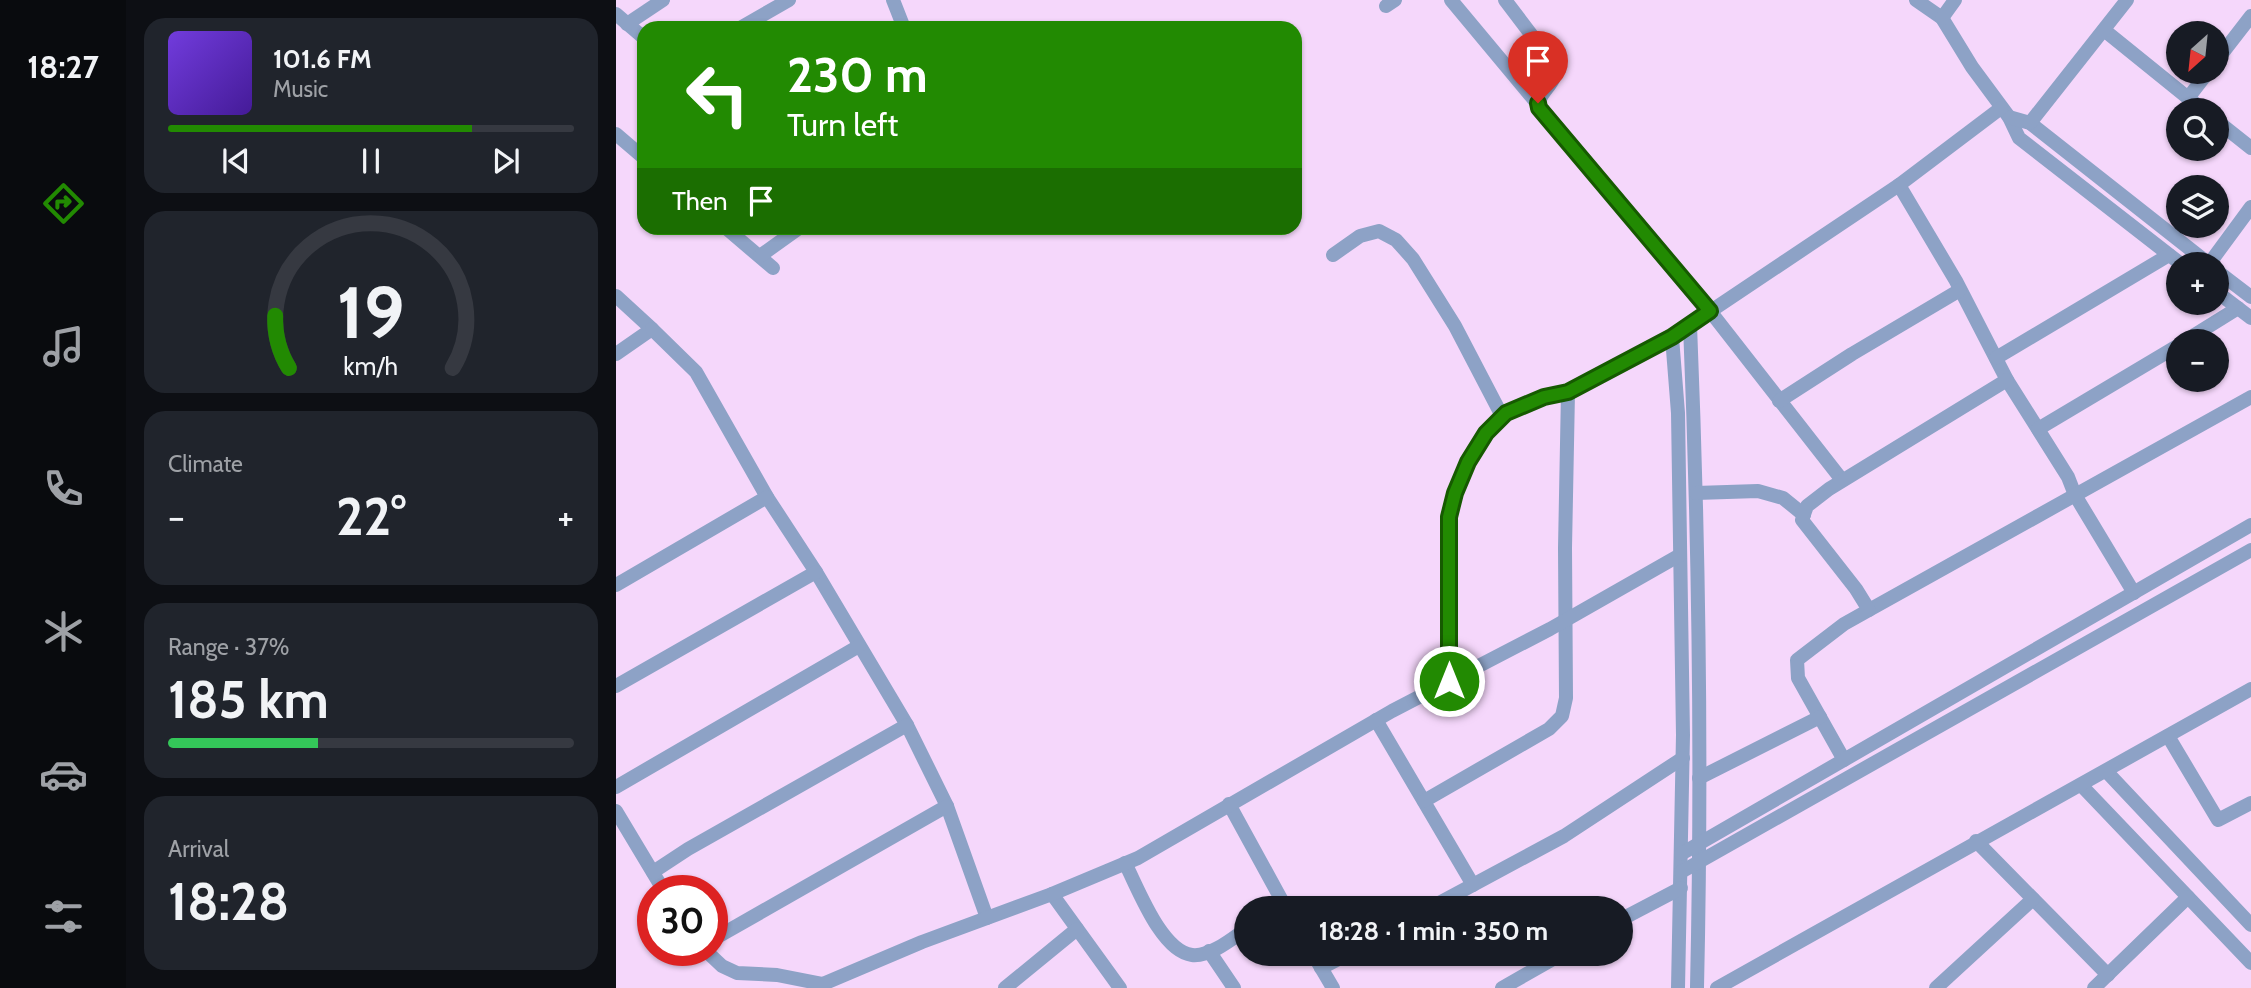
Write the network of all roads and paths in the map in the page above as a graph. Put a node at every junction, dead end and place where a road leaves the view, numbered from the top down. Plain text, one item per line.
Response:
1 (663, 0) edge
2 (789, 0) edge
3 (894, 0) edge
4 (1451, 0) edge
5 (1505, 0) edge
6 (1916, 0) edge
7 (1955, 0) edge
8 (2127, 0) edge
9 (2251, 16) edge
10 (1942, 18) junction
11 (622, 19) edge
12 (752, 21) edge
13 (898, 21) edge
14 (2104, 30) junction
15 (637, 32) edge
16 (2230, 43) edge
17 (2199, 84) edge
18 (2188, 98) joint
19 (1539, 108) junction
20 (2005, 113) junction
21 (2030, 123) junction
22 (2229, 131) edge
23 (616, 134) edge
24 (2251, 148) edge
25 (637, 152) edge
26 (1899, 185) junction
27 (2251, 207) edge
28 (734, 235) edge
29 (789, 235) edge
30 (2194, 252) edge
31 (2218, 252) edge
32 (2166, 253) edge
33 (1333, 255) dead end
34 (760, 256) junction
35 (2166, 257) edge
36 (773, 268) dead end
37 (2229, 280) edge
38 (1960, 290) junction
39 (616, 296) edge
40 (2251, 297) edge
41 (2229, 301) edge
42 (2238, 308) junction
43 (1710, 311) junction
44 (2251, 318) edge
45 (1690, 325) junction
46 (652, 329) junction
47 (2204, 329) edge
48 (1672, 337) junction
49 (2166, 353) edge
50 (616, 354) edge
51 (1996, 358) junction
52 (2007, 380) junction
53 (1568, 392) junction
54 (2251, 397) edge
55 (1779, 401) junction
56 (1502, 416) junction
57 (2038, 429) junction
58 (1842, 480) junction
59 (1696, 493) junction
60 (2075, 495) junction
61 (767, 497) junction
62 (1804, 515) junction
63 (2251, 525) edge
64 (2251, 550) edge
65 (1680, 555) junction
66 (816, 572) junction
67 (616, 585) edge
68 (2134, 593) junction
69 (1869, 610) junction
70 (1566, 619) junction
71 (859, 646) junction
72 (1449, 681) junction
73 (616, 686) edge
74 (2251, 689) edge
75 (1820, 717) junction
76 (1376, 720) junction
77 (908, 725) junction
78 (2168, 736) junction
79 (1682, 758) junction
80 (1844, 760) junction
81 (2106, 771) junction
82 (1699, 779) junction
83 (2081, 785) junction
84 (616, 787) edge
85 (1424, 802) junction
86 (2251, 803) edge
87 (1229, 804) junction
88 (947, 806) junction
89 (616, 811) edge
90 (1976, 841) junction
91 (1699, 844) junction
92 (1681, 853) junction
93 (1698, 862) junction
94 (1125, 863) junction
95 (653, 872) junction
96 (1681, 872) junction
97 (655, 875) edge
98 (1473, 885) junction
99 (1681, 888) junction
100 (1052, 894) junction
101 (1276, 896) edge
102 (1452, 896) edge
103 (2188, 897) junction
104 (2034, 899) junction
105 (1633, 913) edge
106 (987, 918) junction
107 (2251, 925) edge
108 (1077, 929) junction
109 (728, 931) edge
110 (1234, 937) edge
111 (1209, 951) junction
112 (2251, 962) edge
113 (722, 966) edge
114 (1325, 966) edge
115 (1541, 966) edge
116 (1321, 968) joint
117 (2108, 975) junction
118 (822, 987) edge
119 (1005, 988) edge
120 (1120, 988) edge
121 (1234, 988) edge
122 (1333, 988) edge
123 (1502, 988) edge
124 (1678, 988) edge
125 (1697, 988) edge
126 (1717, 988) edge
127 (1936, 988) edge
128 (2094, 988) edge

1 - 11 street
2 - 12 street
3 - 13 street
4 - 19 street
5 - 19 street
6 - 10 street
7 - 10 street
8 - 14 street
9 - 16 street
10 - 20 street
11 - 15 street
14 - 18 street
14 - 21 street
17 - 18 street
19 - 43 street
20 - 21 street
20 - 26 street
20 - 32 street
21 - 30 street
22 - 24 street
23 - 25 street
26 - 38 street
26 - 43 street
27 - 31 street
28 - 34 street
29 - 34 street
33 - 56 street
34 - 36 street
35 - 51 street
37 - 40 street
38 - 51 street
38 - 55 street
39 - 46 street
41 - 42 street
42 - 44 street
42 - 47 street
43 - 45 street
43 - 55 street
45 - 48 street
45 - 59 street
46 - 50 street
46 - 61 street
48 - 53 street
48 - 65 street
49 - 57 street
51 - 52 street
52 - 57 street
52 - 58 street
53 - 56 street
53 - 70 street
54 - 60 street
55 - 58 street
56 - 72 street
57 - 60 street
58 - 62 street
59 - 62 street
59 - 82 street
60 - 68 street
60 - 69 street
61 - 66 street
61 - 67 street
62 - 69 street
63 - 68 street
64 - 93 street
65 - 70 street
65 - 79 street
66 - 71 street
66 - 73 street
68 - 80 street
69 - 75 street
70 - 72 street
70 - 85 street
71 - 77 street
71 - 84 street
72 - 76 street
74 - 78 street
75 - 80 street
75 - 82 street
76 - 85 street
76 - 87 street
77 - 88 street
77 - 95 street
78 - 81 street
78 - 86 street
79 - 92 street
79 - 98 street
80 - 91 street
81 - 83 street
81 - 107 street
82 - 91 street
83 - 90 street
83 - 103 street
85 - 98 street
87 - 94 street
87 - 101 street
88 - 106 street
88 - 109 street
89 - 95 street
90 - 104 street
90 - 126 street
91 - 92 street
91 - 93 street
92 - 96 street
93 - 96 street
93 - 125 street
94 - 100 street
94 - 111 street
95 - 97 street
96 - 99 street
98 - 102 street
99 - 105 street
99 - 124 street
100 - 106 street
100 - 108 street
103 - 112 street
103 - 117 street
104 - 117 street
104 - 127 street
106 - 118 street
108 - 119 street
108 - 120 street
110 - 111 street
111 - 121 street
113 - 118 street
114 - 116 street
115 - 123 street
116 - 122 street
117 - 128 street

